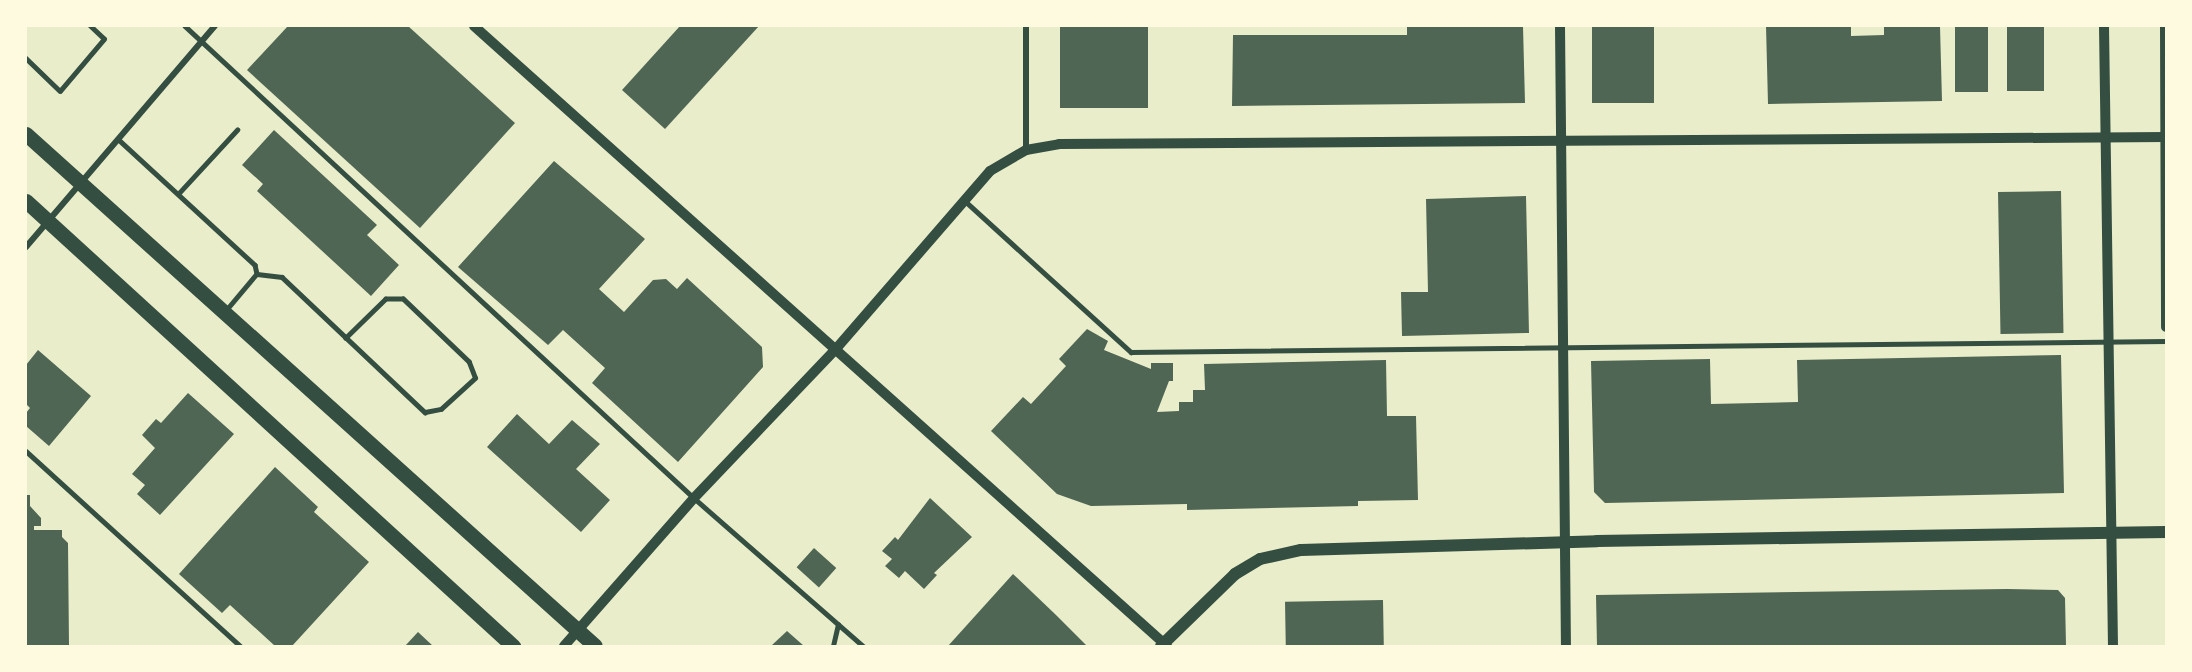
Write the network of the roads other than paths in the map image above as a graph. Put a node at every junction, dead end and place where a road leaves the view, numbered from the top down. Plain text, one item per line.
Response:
1 (90, 26) edge
2 (185, 26) edge
3 (215, 26) edge
4 (474, 26) edge
5 (1026, 26) edge
6 (1560, 26) edge
7 (2104, 26) edge
8 (2165, 26) edge
9 (202, 40) junction
10 (26, 58) edge
11 (237, 130) dead end
12 (26, 134) edge
13 (2108, 137) junction
14 (2166, 137) edge
15 (118, 139) junction
16 (1562, 143) junction
17 (1026, 150) junction
18 (81, 184) junction
19 (179, 193) junction
20 (964, 200) junction
21 (26, 201) edge
22 (48, 222) junction
23 (26, 247) edge
24 (257, 274) junction
25 (225, 313) junction
26 (2166, 327) edge
27 (346, 338) junction
28 (2110, 340) junction
29 (2166, 340) edge
30 (1562, 344) junction
31 (835, 350) junction
32 (26, 451) edge
33 (694, 498) junction
34 (2113, 532) junction
35 (2166, 532) edge
36 (1564, 542) junction
37 (838, 625) junction
38 (578, 631) junction
39 (1164, 645) edge
40 (240, 646) edge
41 (513, 646) edge
42 (564, 646) edge
43 (596, 646) edge
44 (833, 646) edge
45 (863, 646) edge
46 (1566, 646) edge
47 (2113, 646) edge

1 - 10 lane
2 - 9 lane
3 - 9 street
4 - 31 street
5 - 17 street
6 - 16 street
7 - 13 street
8 - 14 street
9 - 15 street
9 - 33 lane
11 - 19 lane
12 - 18 main road
13 - 14 street
13 - 16 street
13 - 28 street
14 - 26 street
15 - 18 street
15 - 19 lane
16 - 17 street
16 - 30 street
17 - 20 street
18 - 22 street
18 - 25 main road
19 - 24 lane
20 - 30 lane
20 - 31 street
21 - 22 main road
22 - 23 street
22 - 41 main road
24 - 25 lane
24 - 27 lane
25 - 38 main road
27 - 27 lane
28 - 29 lane
28 - 30 lane
28 - 34 street
30 - 36 street
31 - 33 street
31 - 39 street
32 - 40 lane
33 - 37 lane
33 - 38 street
34 - 35 main road
34 - 36 main road
34 - 47 street
36 - 39 main road
36 - 46 street
37 - 44 lane
37 - 45 lane
38 - 42 street
38 - 43 main road

